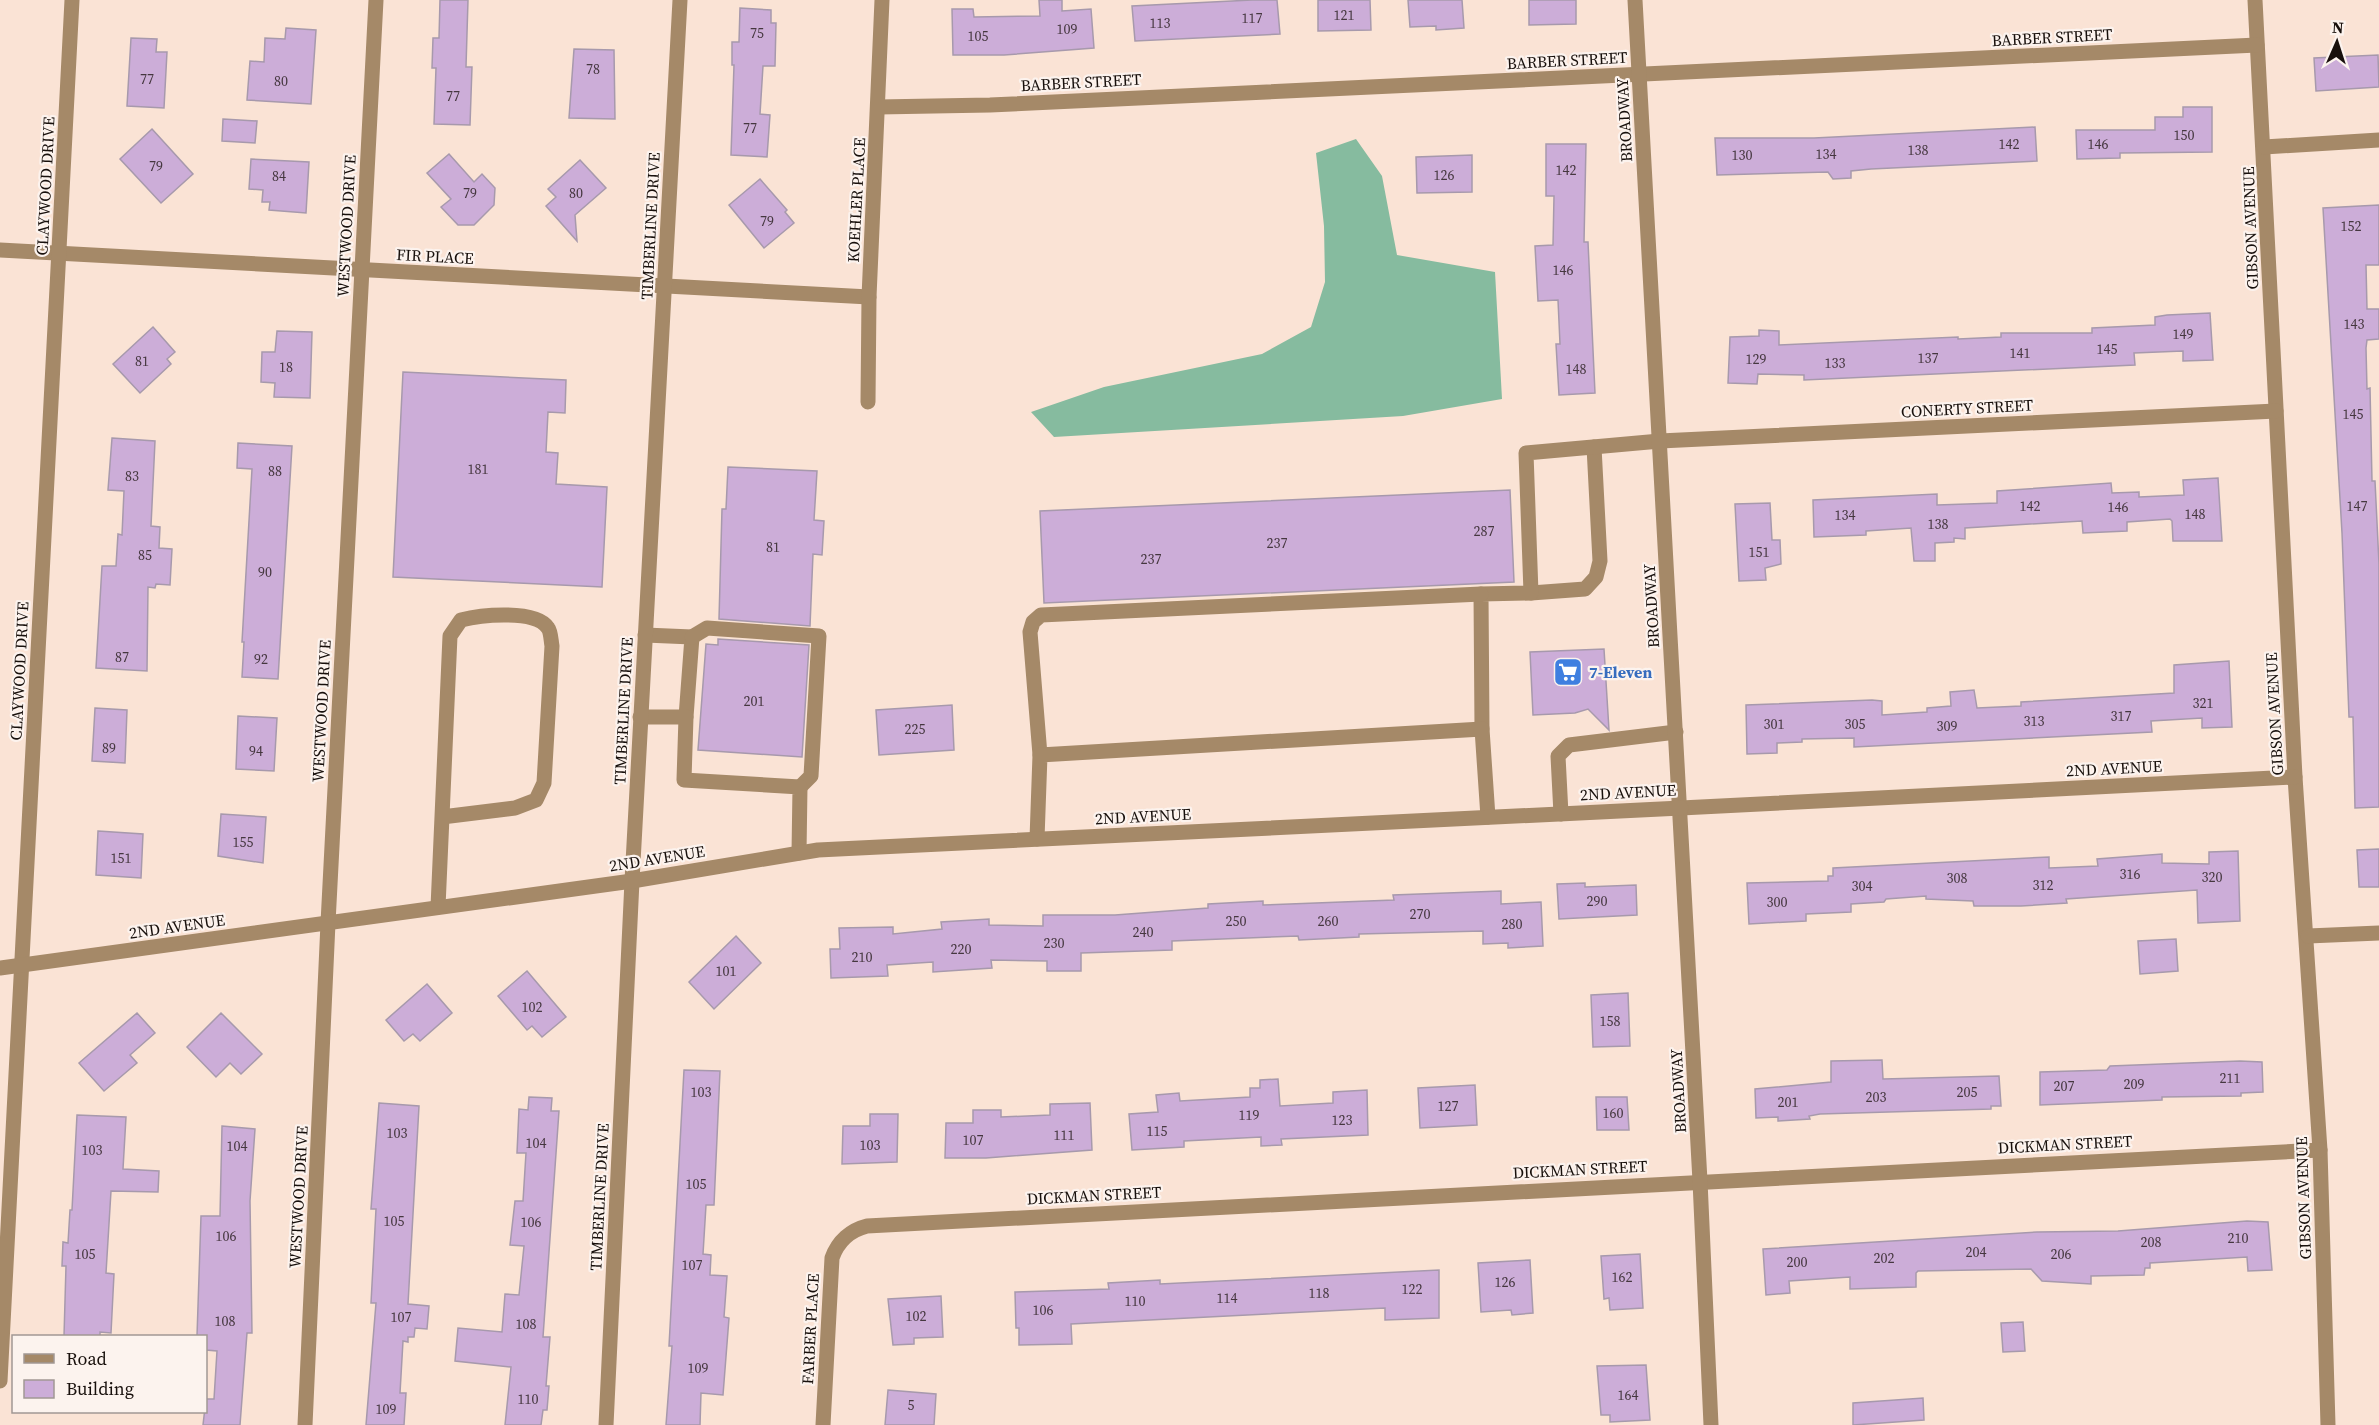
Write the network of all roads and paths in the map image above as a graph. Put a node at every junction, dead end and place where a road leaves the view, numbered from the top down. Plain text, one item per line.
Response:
1 (72, 0) edge
2 (376, 0) edge
3 (680, 0) edge
4 (882, 0) edge
5 (1635, 0) edge
6 (2255, 0) edge
7 (2257, 45) junction
8 (1639, 74) junction
9 (878, 107) junction
10 (2379, 140) edge
11 (2264, 147) junction
12 (0, 250) edge
13 (59, 253) junction
14 (362, 270) junction
15 (665, 286) junction
16 (869, 297) junction
17 (868, 402) dead end
18 (2276, 411) junction
19 (1660, 441) junction
20 (1594, 447) junction
21 (1531, 593) junction
22 (1481, 594) junction
23 (645, 635) junction
24 (692, 637) junction
25 (640, 717) junction
26 (686, 717) junction
27 (1482, 729) junction
28 (1677, 732) junction
29 (1040, 755) junction
30 (2295, 777) junction
31 (800, 788) junction
32 (1681, 808) junction
33 (1561, 814) junction
34 (442, 817) junction
35 (1488, 817) junction
36 (1037, 839) junction
37 (799, 853) junction
38 (632, 881) junction
39 (438, 908) junction
40 (328, 923) junction
41 (2379, 933) edge
42 (2308, 936) junction
43 (21, 965) junction
44 (0, 968) edge
45 (2320, 1150) junction
46 (1700, 1181) junction
47 (844, 1238) joint
48 (0, 1381) edge
49 (305, 1425) edge
50 (606, 1425) edge
51 (823, 1425) edge
52 (1711, 1425) edge
53 (2328, 1425) edge

1 - 13 street, CLAYWOOD DRIVE
2 - 14 street, WESTWOOD DRIVE
3 - 15 street, TIMBERLINE DRIVE
4 - 9 street, KOEHLER PLACE
5 - 8 street, BROADWAY
6 - 7 street, GIBSON AVENUE
7 - 8 street, BARBER STREET
7 - 11 street, GIBSON AVENUE
8 - 9 street, BARBER STREET
8 - 19 street, BROADWAY
9 - 16 street, KOEHLER PLACE
10 - 11 street
11 - 18 street, GIBSON AVENUE
12 - 13 street, FIR PLACE
13 - 14 street, FIR PLACE
13 - 43 street, CLAYWOOD DRIVE
14 - 15 street, FIR PLACE
14 - 40 street, WESTWOOD DRIVE
15 - 16 street, FIR PLACE
15 - 23 street, TIMBERLINE DRIVE
16 - 17 street, KOEHLER PLACE
18 - 19 street, CONERTY STREET
18 - 30 street, GIBSON AVENUE
19 - 20 street, CONERTY STREET
19 - 28 street, BROADWAY
20 - 21 street
20 - 21 street, CONERTY STREET
21 - 22 street
22 - 27 street
22 - 29 street
23 - 24 street
23 - 25 street, TIMBERLINE DRIVE
24 - 26 street
24 - 31 street
25 - 26 street
25 - 38 street, TIMBERLINE DRIVE
26 - 31 street
27 - 29 street
27 - 35 street
28 - 32 street, BROADWAY
28 - 33 street
29 - 36 street
30 - 32 street, 2ND AVENUE
30 - 42 street, GIBSON AVENUE
31 - 37 street
32 - 33 street, 2ND AVENUE
32 - 46 street, BROADWAY
33 - 35 street, 2ND AVENUE
34 - 34 street
34 - 39 street
35 - 36 street, 2ND AVENUE
36 - 37 street, 2ND AVENUE
37 - 38 street, 2ND AVENUE
38 - 39 street, 2ND AVENUE
38 - 50 street, TIMBERLINE DRIVE
39 - 40 street, 2ND AVENUE
40 - 43 street, 2ND AVENUE
40 - 49 street, WESTWOOD DRIVE
41 - 42 street
42 - 45 street, GIBSON AVENUE
43 - 44 street, 2ND AVENUE
43 - 48 street, CLAYWOOD DRIVE
45 - 46 street, DICKMAN STREET
45 - 53 street, GIBSON AVENUE
46 - 47 street, DICKMAN STREET
46 - 52 street, BROADWAY
47 - 51 street, FARBER PLACE

